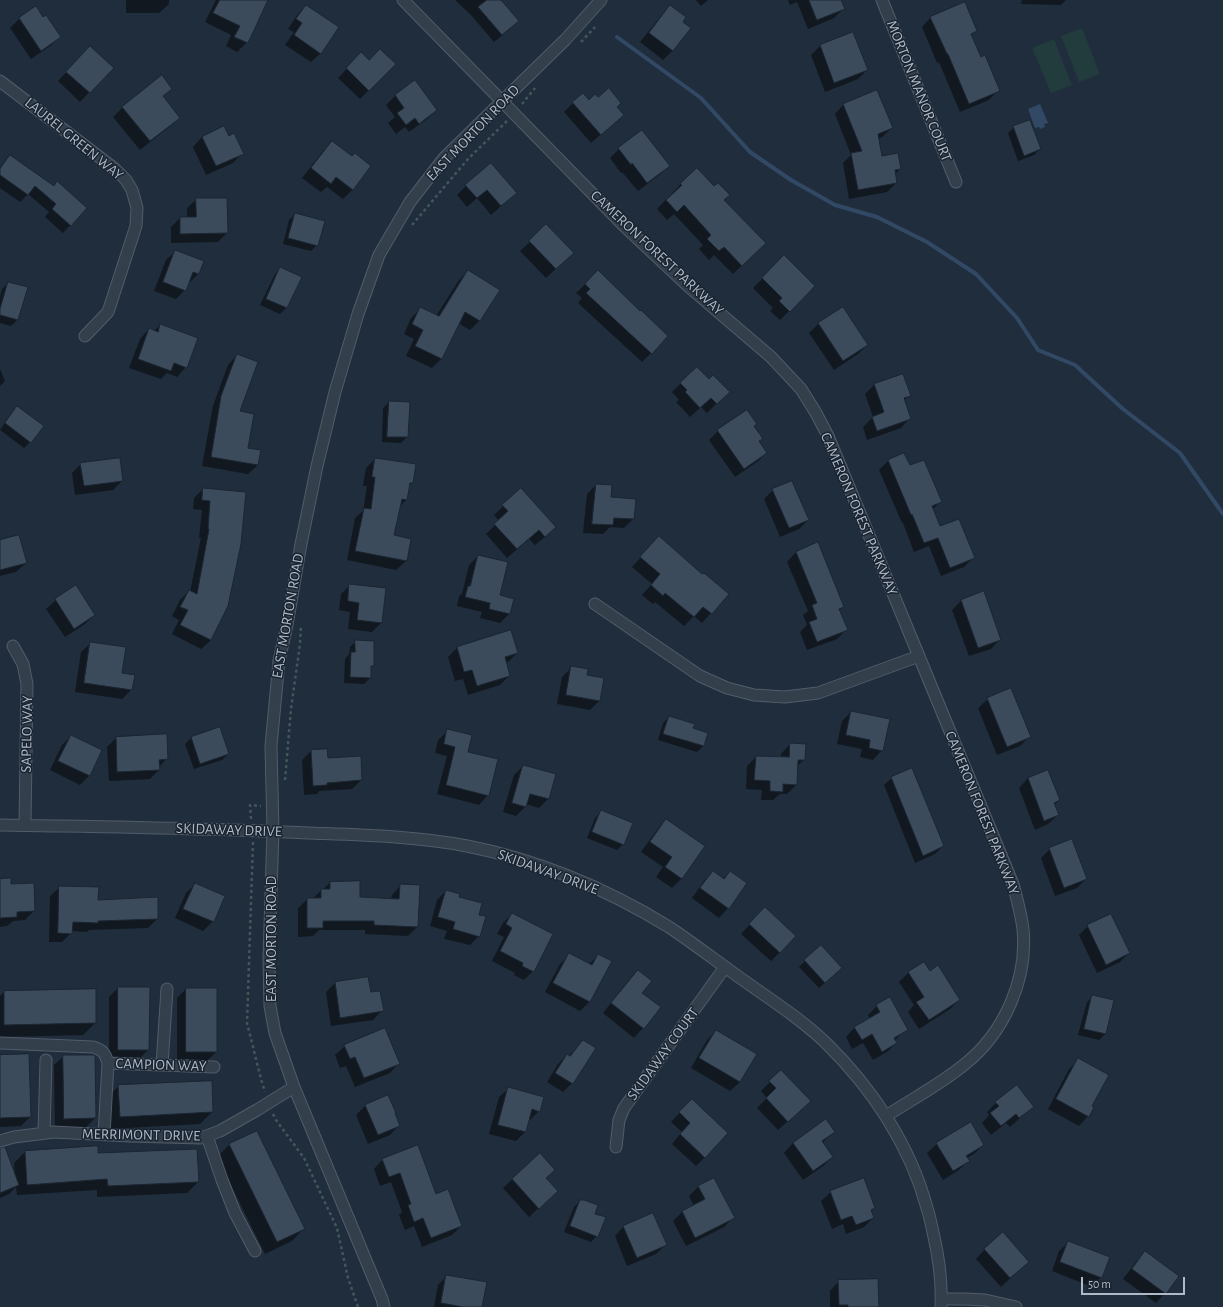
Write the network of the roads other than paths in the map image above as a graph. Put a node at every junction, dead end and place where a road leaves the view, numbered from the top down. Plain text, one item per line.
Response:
1 (404, 0) edge
2 (601, 0) edge
3 (882, 0) edge
4 (0, 81) edge
5 (502, 101) junction
6 (956, 182) dead end
7 (86, 336) dead end
8 (595, 604) dead end
9 (13, 646) dead end
10 (919, 656) junction
11 (0, 825) edge
12 (25, 825) junction
13 (273, 831) junction
14 (725, 967) junction
15 (166, 989) dead end
16 (0, 1042) edge
17 (46, 1060) dead end
18 (108, 1063) junction
19 (162, 1065) junction
20 (214, 1067) dead end
21 (294, 1087) junction
22 (886, 1116) junction
23 (44, 1133) junction
24 (104, 1135) junction
25 (207, 1136) junction
26 (0, 1140) edge
27 (616, 1147) dead end
28 (256, 1251) dead end
29 (941, 1303) edge
30 (384, 1307) edge
31 (1016, 1307) edge

1 - 5 street, CAMERON FOREST PARKWAY
2 - 5 street, EAST MORTON ROAD
3 - 6 street, MORTON MANOR COURT
4 - 7 street, LAUREL GREEN WAY
5 - 10 street, CAMERON FOREST PARKWAY
5 - 13 street, EAST MORTON ROAD
8 - 10 street
9 - 12 street, SAPELO WAY
10 - 22 street, CAMERON FOREST PARKWAY
11 - 12 street, SKIDAWAY DRIVE
12 - 13 street, SKIDAWAY DRIVE
13 - 14 street, SKIDAWAY DRIVE
13 - 21 street, EAST MORTON ROAD
14 - 22 street, SKIDAWAY DRIVE
14 - 27 street, SKIDAWAY COURT
15 - 19 street
16 - 18 street
17 - 23 street
18 - 19 street, CAMPION WAY
18 - 24 street
19 - 20 street, CAMPION WAY
21 - 25 street, MERRIMONT DRIVE
21 - 30 street, EAST MORTON ROAD
22 - 29 street, SKIDAWAY DRIVE
23 - 24 street, MERRIMONT DRIVE
23 - 26 street, MERRIMONT DRIVE
24 - 25 street, MERRIMONT DRIVE
25 - 28 street
29 - 31 street

